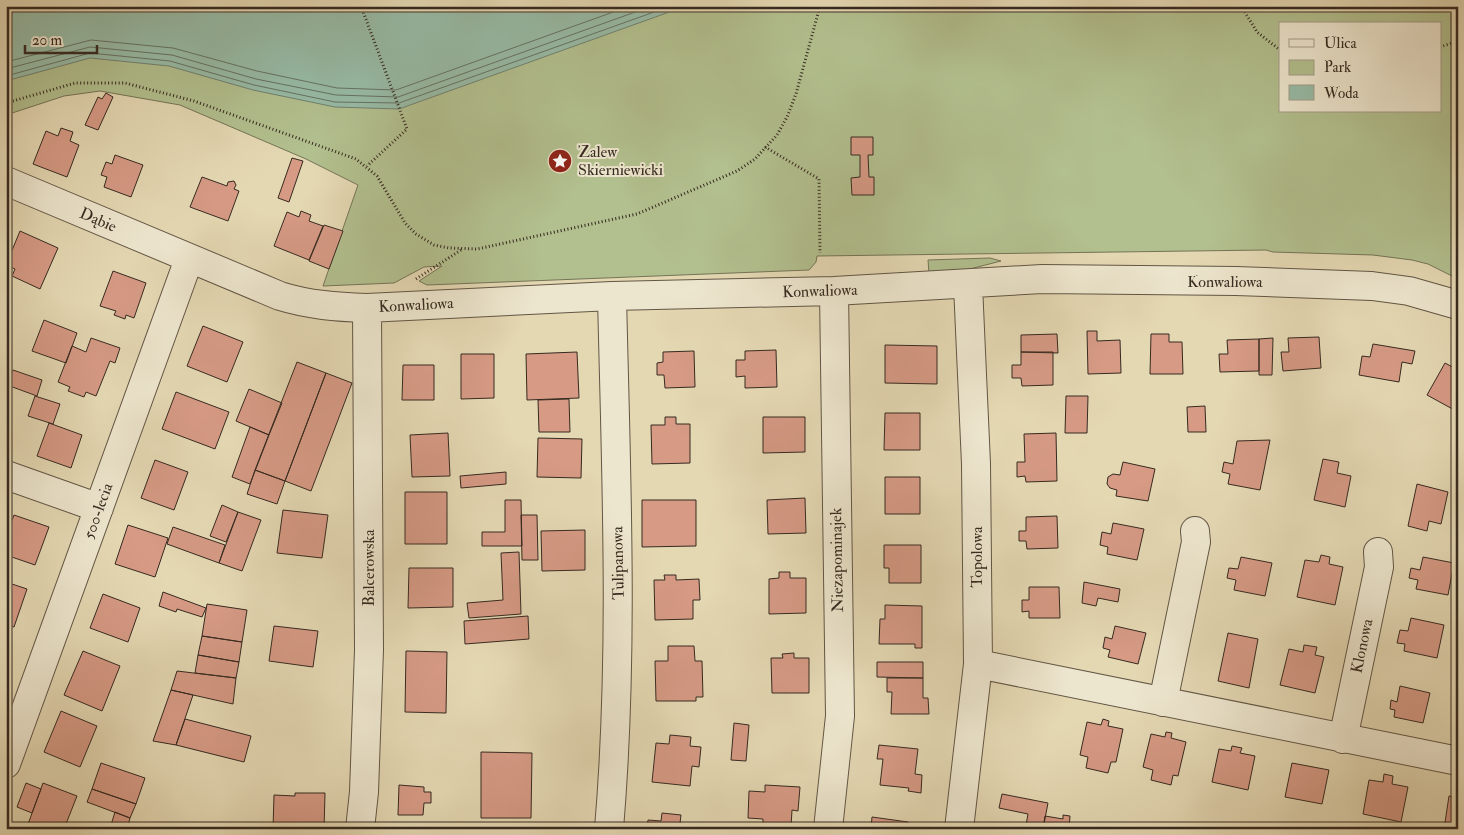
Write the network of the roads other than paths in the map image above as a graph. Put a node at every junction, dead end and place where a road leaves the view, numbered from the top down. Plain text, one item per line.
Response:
1 (6, 181) edge
2 (189, 259) junction
3 (968, 285) junction
4 (834, 291) junction
5 (612, 296) junction
6 (1458, 305) edge
7 (367, 308) junction
8 (6, 475) edge
9 (99, 508) junction
10 (1195, 530) dead end
11 (1378, 552) dead end
12 (978, 664) junction
13 (1163, 702) junction
14 (1343, 739) junction
15 (9, 749) edge
16 (1458, 761) edge
17 (360, 829) edge
18 (609, 829) edge
19 (828, 829) edge
20 (959, 829) edge

1 - 2 street, Dąbie
2 - 7 street, Konwaliowa
2 - 9 street, 500-lecia
3 - 4 street, Konwaliowa
3 - 6 street, Konwaliowa
3 - 12 street, Topolowa
4 - 5 street, Konwaliowa
4 - 19 street, Niezapominajek
5 - 7 street, Konwaliowa
5 - 18 street, Tulipanowa
7 - 17 street, Balcerowska
8 - 9 street
9 - 15 street, 500-lecia
10 - 13 street
11 - 14 street, Klonowa
12 - 13 street
12 - 20 street, Topolowa
13 - 14 street
14 - 16 street

